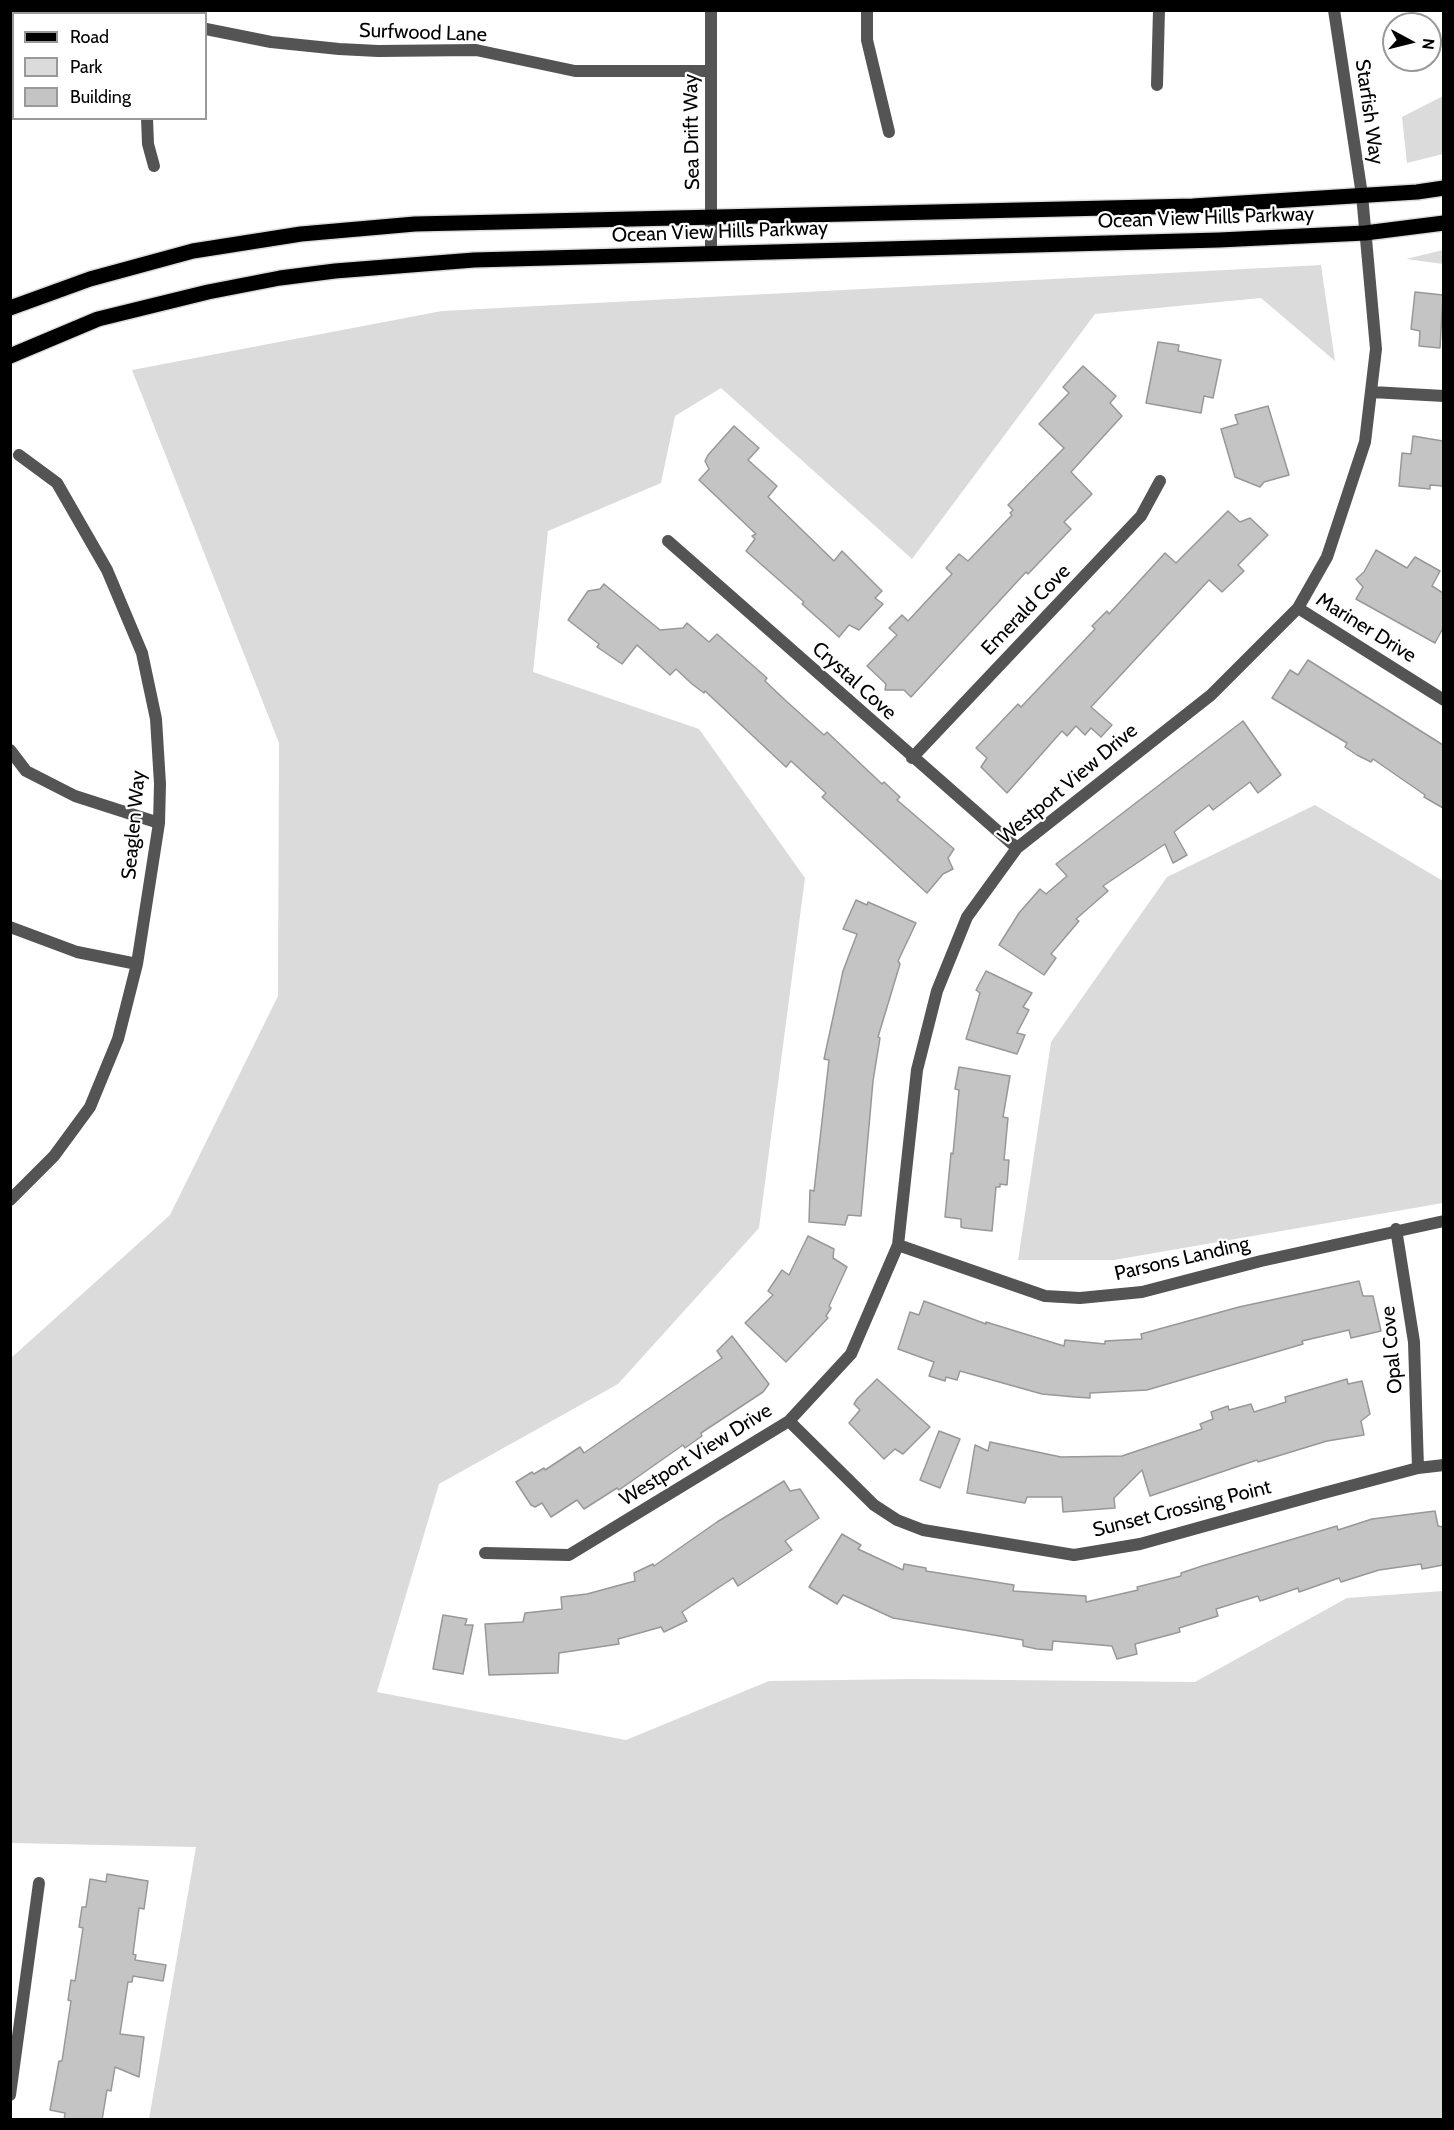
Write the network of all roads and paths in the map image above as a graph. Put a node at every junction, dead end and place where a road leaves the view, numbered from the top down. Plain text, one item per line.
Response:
1 (711, 10) edge
2 (867, 10) edge
3 (1160, 10) edge
4 (1334, 10) edge
5 (207, 29) edge
6 (711, 71) junction
7 (1157, 85) dead end
8 (147, 120) edge
9 (889, 132) dead end
10 (154, 166) dead end
11 (1443, 188) edge
12 (1362, 195) junction
13 (713, 217) junction
14 (1443, 223) edge
15 (1364, 226) junction
16 (711, 253) junction
17 (10, 308) edge
18 (10, 356) edge
19 (1372, 392) junction
20 (1443, 396) edge
21 (20, 455) dead end
22 (1160, 481) dead end
23 (668, 542) dead end
24 (1298, 608) junction
25 (1443, 700) edge
26 (10, 750) edge
27 (912, 758) junction
28 (159, 823) junction
29 (1017, 848) junction
30 (10, 927) edge
31 (137, 964) junction
32 (10, 1200) edge
33 (1443, 1221) edge
34 (1396, 1229) junction
35 (898, 1245) junction
36 (789, 1421) junction
37 (1443, 1465) edge
38 (1418, 1468) junction
39 (485, 1553) dead end
40 (39, 1882) dead end
41 (15, 2029) edge
42 (10, 2095) edge

1 - 6 street, Sea Drift Way
2 - 9 street
3 - 7 street
4 - 12 street, Starfish Way
5 - 6 street, Surfwood Lane
6 - 13 street, Sea Drift Way
8 - 10 street
11 - 12 main road, Ocean View Hills Parkway
12 - 13 main road, Ocean View Hills Parkway
12 - 15 street, Starfish Way
13 - 16 street, Sea Drift Way
13 - 17 main road, Ocean View Hills Parkway
14 - 15 main road, Ocean View Hills Parkway
15 - 16 main road, Ocean View Hills Parkway
15 - 19 street, Westport View Drive
16 - 18 main road, Ocean View Hills Parkway
19 - 20 street
19 - 24 street, Westport View Drive
21 - 28 street, Seaglen Way
22 - 27 street, Emerald Cove
23 - 27 street, Crystal Cove
24 - 25 street, Mariner Drive
24 - 29 street, Westport View Drive
26 - 28 street
27 - 29 street, Crystal Cove
28 - 31 street, Seaglen Way
29 - 35 street, Westport View Drive
30 - 31 street
31 - 32 street, Seaglen Way
33 - 34 street, Parsons Landing
34 - 35 street, Parsons Landing
34 - 38 street, Opal Cove
35 - 36 street, Westport View Drive
36 - 38 street, Sunset Crossing Point
36 - 39 street, Westport View Drive
37 - 38 street, Sunset Crossing Point
40 - 41 street
41 - 42 street

